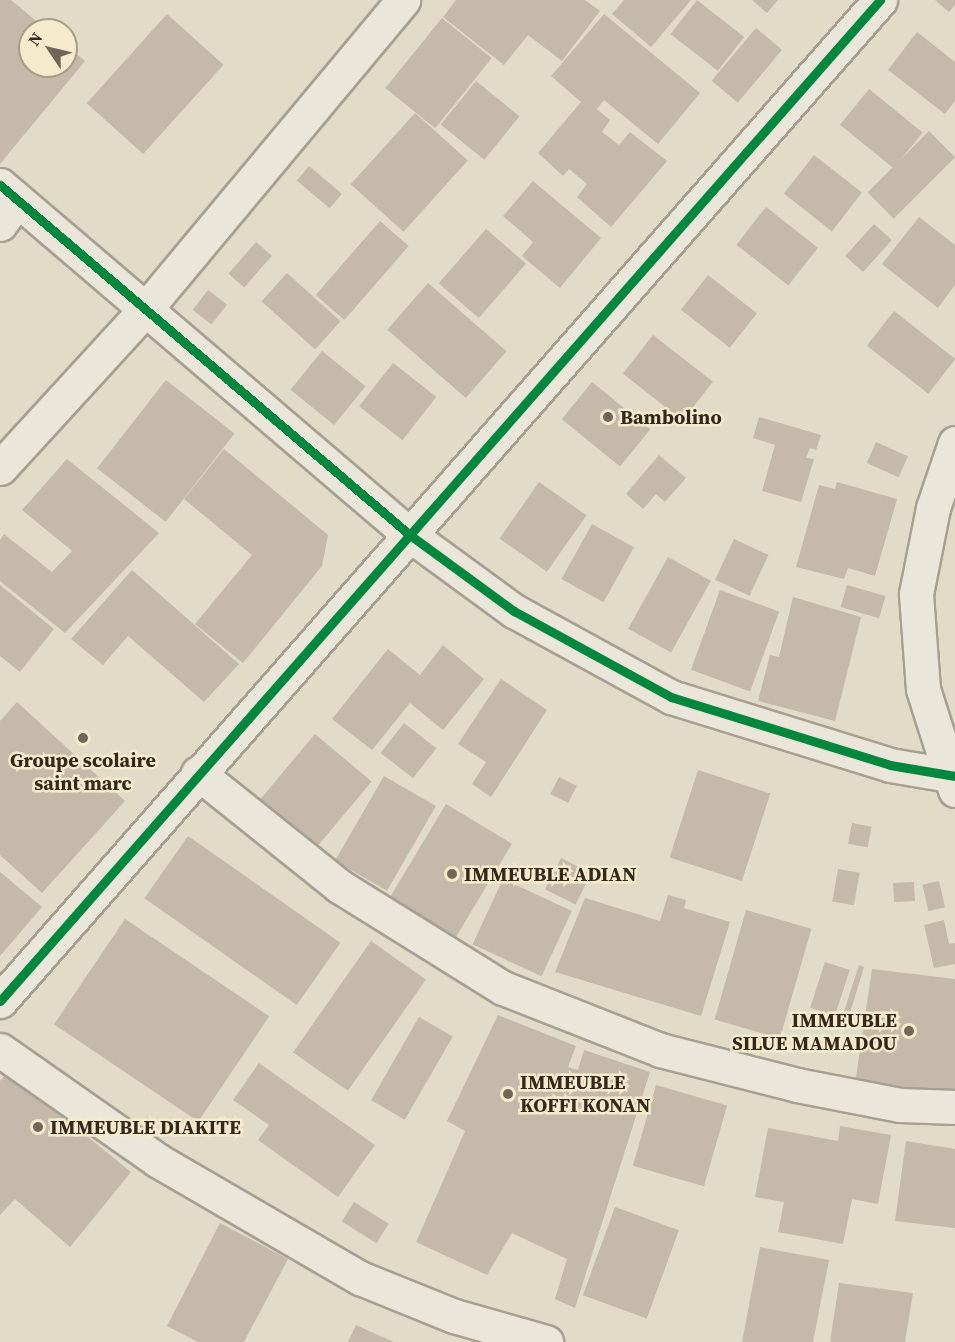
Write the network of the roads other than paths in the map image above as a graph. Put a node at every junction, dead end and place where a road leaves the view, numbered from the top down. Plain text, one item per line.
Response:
1 (403, 0) edge
2 (880, 0) edge
3 (6, 204) edge
4 (144, 311) junction
5 (952, 459) edge
6 (0, 468) edge
7 (410, 535) junction
8 (198, 773) junction
9 (953, 780) edge
10 (0, 1000) edge
11 (0, 1050) edge
12 (955, 1107) edge
13 (546, 1342) edge

1 - 4 street
2 - 7 street
3 - 4 street
4 - 6 street
4 - 7 street
5 - 9 street
7 - 8 street
7 - 9 street
8 - 10 street
8 - 12 street
11 - 13 street

